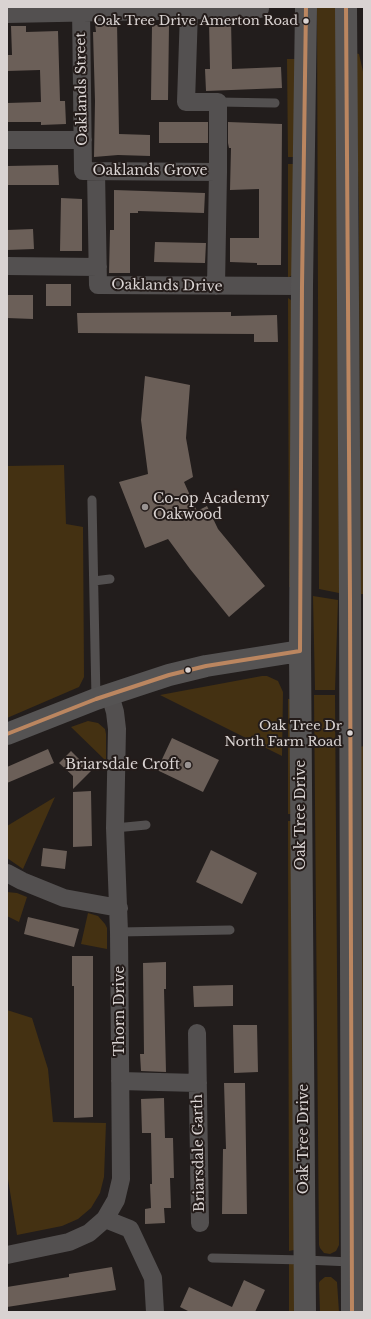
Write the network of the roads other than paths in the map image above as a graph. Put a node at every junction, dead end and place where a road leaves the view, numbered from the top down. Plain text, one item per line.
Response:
1 (306, 7) edge
2 (346, 7) edge
3 (260, 9) dead end
4 (81, 10) edge
5 (189, 11) junction
6 (7, 14) edge
7 (218, 102) junction
8 (275, 103) dead end
9 (7, 140) edge
10 (83, 140) junction
11 (90, 171) junction
12 (218, 172) junction
13 (7, 266) edge
14 (98, 267) junction
15 (216, 286) junction
16 (302, 286) junction
17 (92, 500) dead end
18 (110, 579) dead end
19 (94, 582) junction
20 (300, 651) junction
21 (357, 651) edge
22 (103, 697) junction
23 (7, 734) edge
24 (146, 825) dead end
25 (116, 828) junction
26 (7, 873) edge
27 (119, 908) junction
28 (230, 930) dead end
29 (119, 932) junction
30 (197, 1033) dead end
31 (120, 1081) junction
32 (198, 1083) junction
33 (105, 1219) junction
34 (200, 1223) dead end
35 (7, 1255) edge
36 (212, 1258) dead end
37 (305, 1260) junction
38 (352, 1262) junction
39 (155, 1312) edge
40 (306, 1312) edge
41 (352, 1312) edge

1 - 16 street, Oak Tree Drive
2 - 21 street
3 - 5 street
4 - 5 street
4 - 6 street
4 - 10 street, Oaklands Street
5 - 7 street
7 - 8 lane
7 - 12 street, Oaklands Grove
9 - 10 street
10 - 11 street, Oaklands Street
11 - 12 street, Oaklands Grove
11 - 14 street, Oaklands Drive
12 - 15 street, Oaklands Grove
13 - 14 street
14 - 15 street, Oaklands Drive
15 - 16 street, Oaklands Drive
16 - 20 street, Oak Tree Drive
17 - 19 lane
18 - 19 lane
19 - 22 lane
20 - 22 street
20 - 37 street, Oak Tree Drive
21 - 38 street
22 - 23 street
22 - 25 street, Thorn Drive
24 - 25 lane
25 - 27 street, Thorn Drive
26 - 27 street
27 - 29 street, Thorn Drive
28 - 29 lane
29 - 31 street, Thorn Drive
30 - 32 street, Briarsdale Garth
31 - 32 street, Briarsdale Garth
31 - 33 street, Thorn Drive
32 - 34 street, Briarsdale Garth
33 - 35 street, Thorn Drive
33 - 39 street
36 - 37 lane
37 - 38 lane
37 - 40 street, Oak Tree Drive
38 - 41 street

